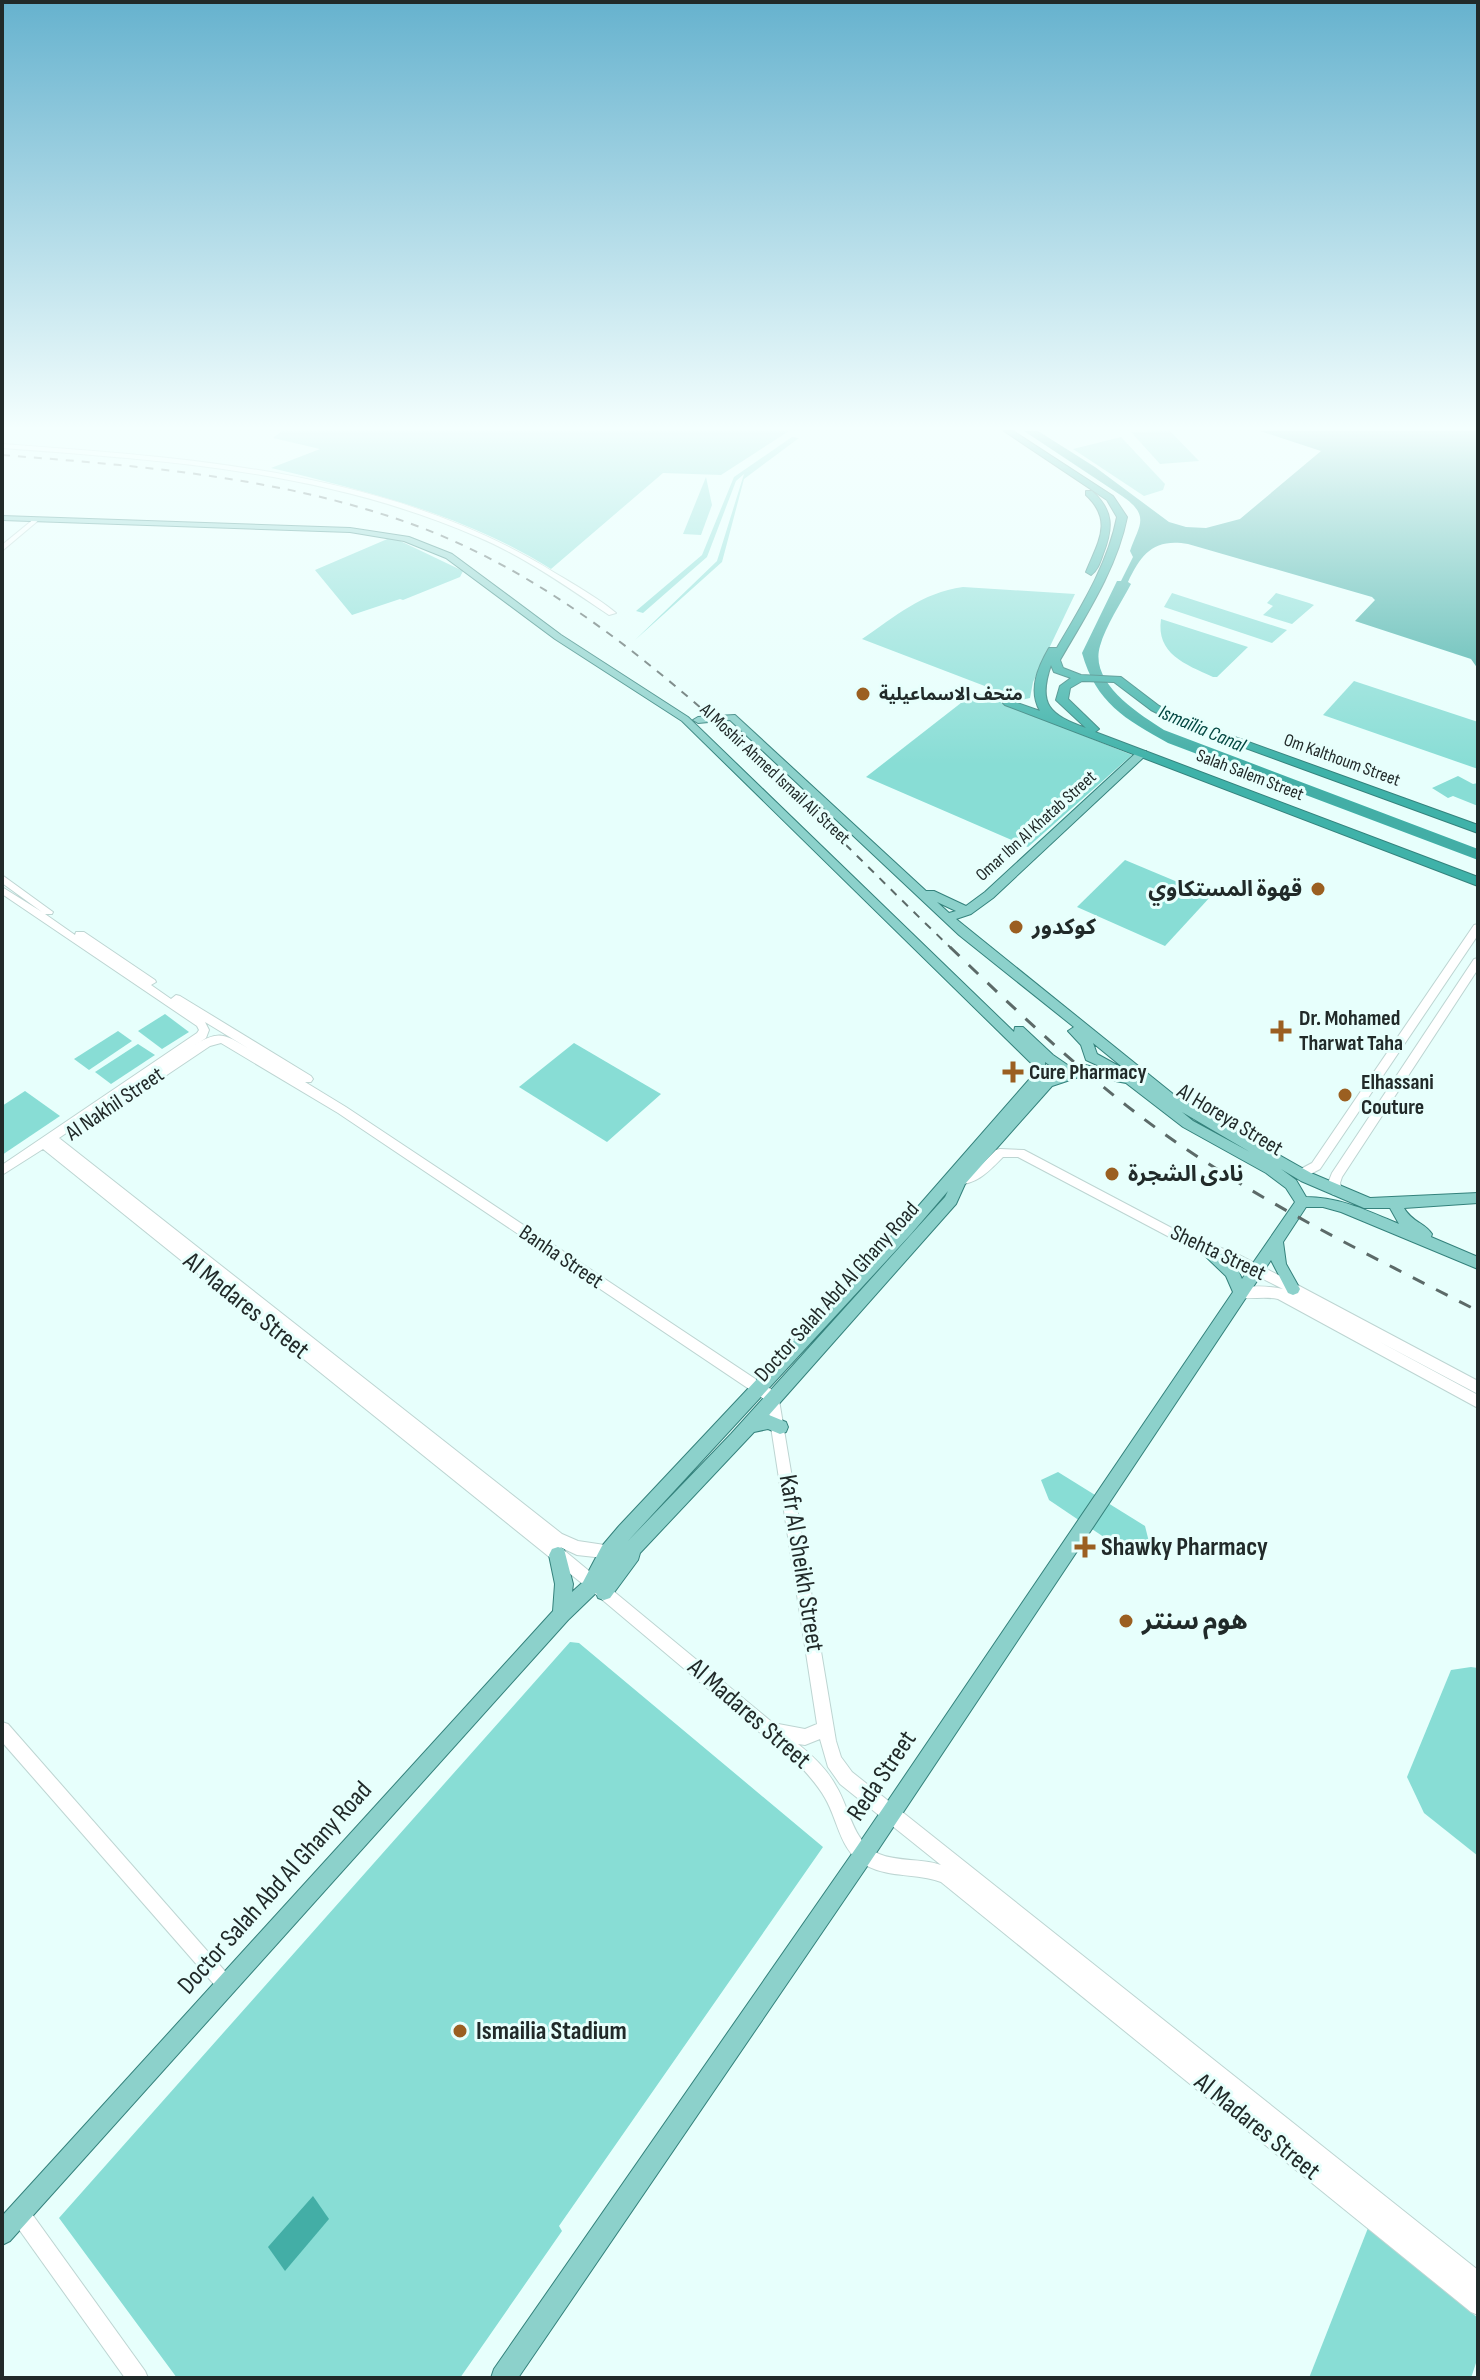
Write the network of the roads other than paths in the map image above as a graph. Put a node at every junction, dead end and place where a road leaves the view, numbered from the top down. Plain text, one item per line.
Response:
1 (429, 542) edge
2 (494, 542) edge
3 (1102, 542) edge
4 (1115, 542) edge
5 (612, 613) dead end
6 (567, 641) junction
7 (1080, 678) junction
8 (1040, 695) junction
9 (732, 717) junction
10 (698, 720) junction
11 (1056, 720) junction
12 (709, 731) junction
13 (1112, 741) junction
14 (1142, 753) junction
15 (1478, 829) edge
16 (2, 878) edge
17 (1478, 882) edge
18 (919, 889) junction
19 (2, 890) edge
20 (967, 911) junction
21 (953, 921) junction
22 (1478, 927) edge
23 (93, 948) junction
24 (1478, 961) edge
25 (215, 1022) junction
26 (225, 1035) junction
27 (204, 1039) junction
28 (1091, 1057) junction
29 (1038, 1063) joint
30 (1064, 1069) junction
31 (1128, 1079) junction
32 (1047, 1083) junction
33 (1224, 1137) junction
34 (51, 1143) junction
35 (1275, 1165) junction
36 (1316, 1166) junction
37 (2, 1171) edge
38 (1301, 1174) junction
39 (1336, 1176) junction
40 (2, 1180) edge
41 (959, 1181) junction
42 (1337, 1192) junction
43 (1478, 1198) edge
44 (1302, 1202) junction
45 (1395, 1205) junction
46 (1276, 1243) junction
47 (1207, 1249) junction
48 (1478, 1262) edge
49 (1257, 1270) junction
50 (1287, 1290) junction
51 (1241, 1293) junction
52 (1478, 1388) edge
53 (758, 1389) junction
54 (773, 1398) junction
55 (1478, 1402) edge
56 (749, 1427) junction
57 (780, 1427) junction
58 (639, 1544) junction
59 (608, 1552) junction
60 (558, 1555) junction
61 (598, 1587) junction
62 (562, 1614) junction
63 (761, 1723) junction
64 (826, 1728) junction
65 (2, 1730) edge
66 (890, 1815) junction
67 (863, 1855) junction
68 (225, 1984) junction
69 (20, 2214) junction
70 (2, 2233) edge
71 (1478, 2283) edge
72 (1478, 2305) edge
73 (138, 2378) edge
74 (503, 2378) edge

1 - 6 main road, Al Moshir Ahmed Ismail Ali Street
2 - 5 main road
3 - 8 highway
4 - 7 highway
6 - 10 main road, Al Moshir Ahmed Ismail Ali Street
6 - 29 main road, Al Moshir Ahmed Ismail Ali Street
7 - 13 highway
7 - 15 highway, Om Kalthoum Street
8 - 11 highway
8 - 11 highway, Salah Salem Street
9 - 10 main road
9 - 12 main road
9 - 18 main road, Al Horeya Street
10 - 12 main road, Al Moshir Ahmed Ismail Ali Street
11 - 13 highway, Salah Salem Street
12 - 30 main road, Al Moshir Ahmed Ismail Ali Street
13 - 14 highway, Salah Salem Street
14 - 17 highway, Salah Salem Street
14 - 20 main road, Omar Ibn Al Khatab Street
16 - 23 main road, Banha Street
18 - 20 main road
18 - 21 main road, Al Horeya Street
19 - 23 main road, Banha Street
20 - 21 main road, Omar Ibn Al Khatab Street
21 - 28 main road, Al Horeya Street
21 - 33 main road, Al Horeya Street
22 - 36 main road
23 - 25 main road, Banha Street
23 - 27 main road, Banha Street
24 - 39 main road
25 - 26 main road, Banha Street
25 - 27 main road
26 - 27 main road
26 - 53 main road, Banha Street
27 - 34 main road, Al Nakhil Street
28 - 30 main road
28 - 31 main road, Al Horeya Street
29 - 53 main road, Doctor Salah Abd Al Ghany Road
30 - 32 main road
31 - 32 main road, Doctor Salah Abd Al Ghany Road
31 - 33 main road, Al Horeya Street
32 - 41 main road, Doctor Salah Abd Al Ghany Road
33 - 35 main road, Al Horeya Street
34 - 37 main road, Al Nakhil Street
34 - 40 main road, Al Nakhil Street
34 - 59 main road, Al Madares Street
34 - 60 main road, Al Madares Street
35 - 38 main road, Al Horeya Street
35 - 44 main road, Al Horeya Street
36 - 38 main road
36 - 39 main road
38 - 42 main road, Al Horeya Street
39 - 42 main road
41 - 47 main road, Shehta Street
41 - 54 main road, Doctor Salah Abd Al Ghany Road
42 - 45 main road, Al Horeya Street
43 - 45 main road, Al Horeya Street
44 - 46 main road, Reda Street
44 - 48 main road
45 - 48 main road
46 - 49 main road, Reda Street
46 - 50 main road
47 - 49 main road, Shehta Street
47 - 51 main road
49 - 50 main road, Shehta Street
49 - 51 main road, Reda Street
50 - 51 main road, Shehta Street
50 - 52 main road, Shehta Street
50 - 55 main road, Shehta Street
51 - 66 main road, Reda Street
53 - 54 main road, Banha Street
53 - 59 main road, Doctor Salah Abd Al Ghany Road
54 - 56 main road, Doctor Salah Abd Al Ghany Road
54 - 57 main road, Kafr Al Sheikh Street
56 - 57 main road
56 - 58 main road, Doctor Salah Abd Al Ghany Road
57 - 64 main road, Kafr Al Sheikh Street
58 - 59 main road, Al Madares Street
58 - 61 main road, Doctor Salah Abd Al Ghany Road
59 - 61 main road, Doctor Salah Abd Al Ghany Road
60 - 61 main road, Al Madares Street
60 - 62 main road
61 - 62 main road, Doctor Salah Abd Al Ghany Road
61 - 63 main road, Al Madares Street
62 - 68 main road, Doctor Salah Abd Al Ghany Road
63 - 64 main road
63 - 67 main road, Al Madares Street
64 - 66 main road, Al Madares Street
65 - 68 main road
66 - 67 main road, Reda Street
66 - 71 main road, Al Madares Street
67 - 72 main road, Al Madares Street
67 - 74 main road, Reda Street
68 - 69 main road, Doctor Salah Abd Al Ghany Road
69 - 70 main road, Doctor Salah Abd Al Ghany Road
69 - 73 main road

